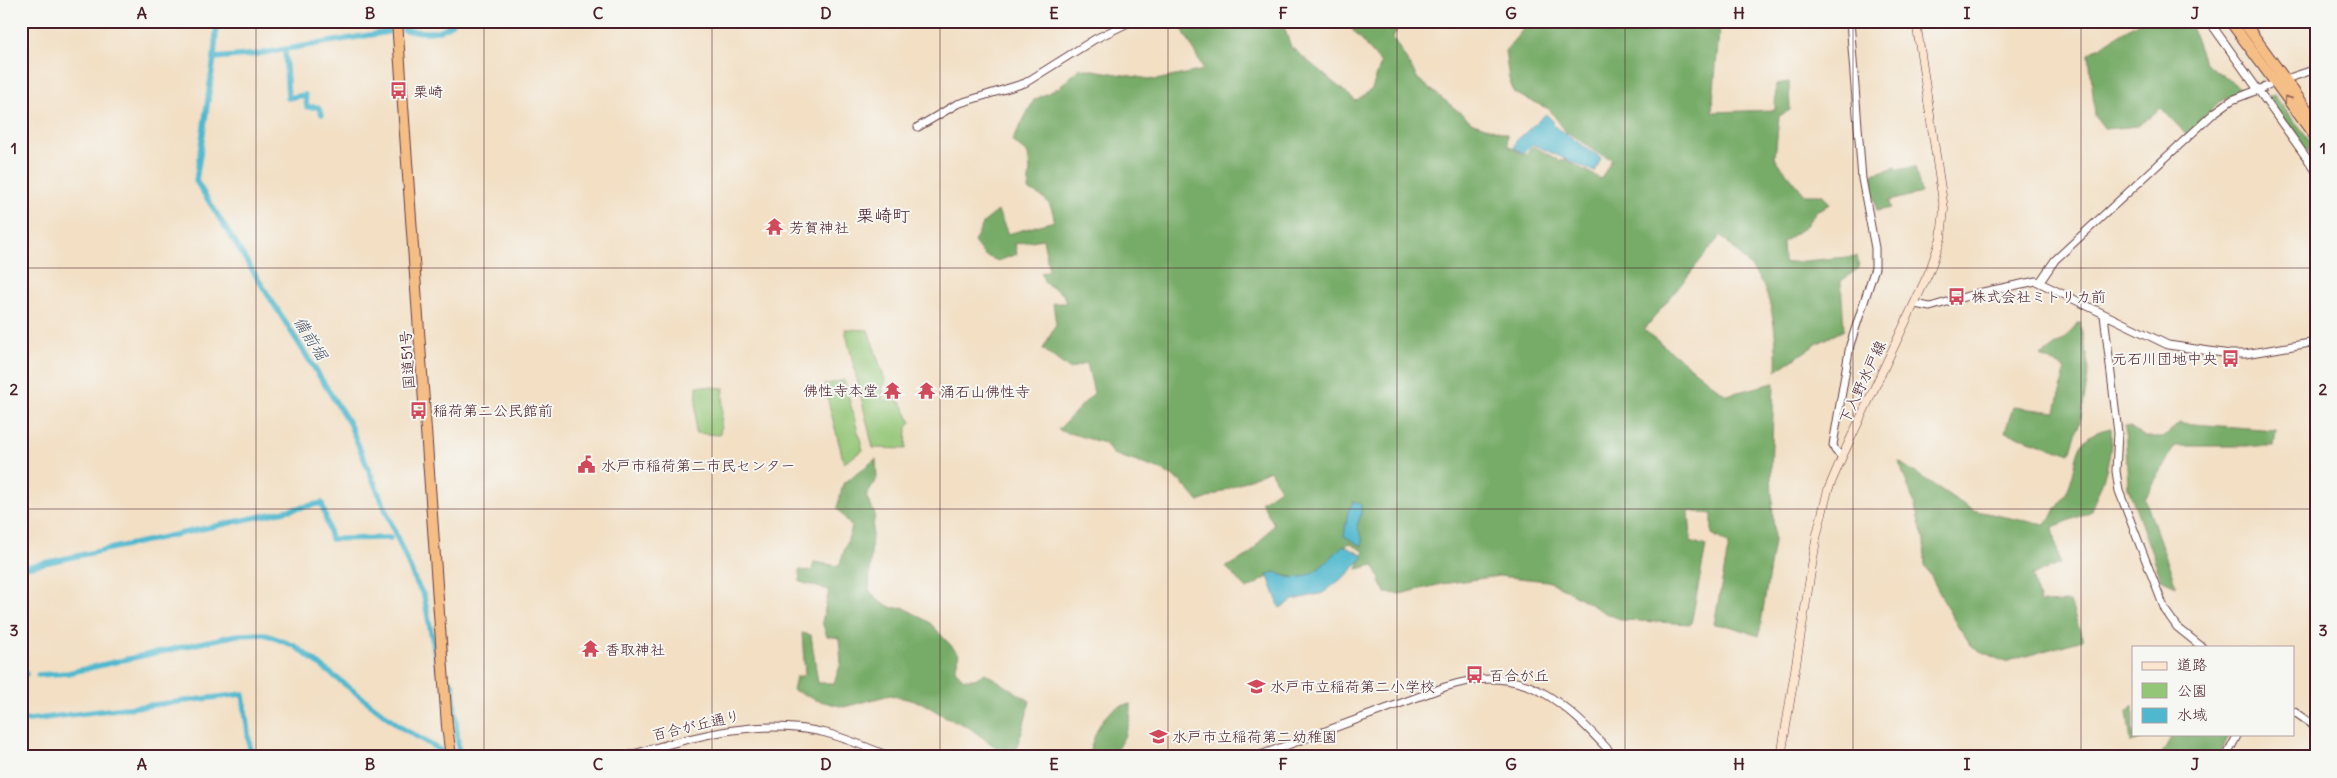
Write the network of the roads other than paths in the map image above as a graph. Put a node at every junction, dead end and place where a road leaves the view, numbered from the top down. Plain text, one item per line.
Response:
1 (397, 21) edge
2 (1132, 21) edge
3 (1850, 21) edge
4 (1916, 21) edge
5 (2209, 21) edge
6 (2230, 21) edge
7 (2243, 21) edge
8 (2316, 70) edge
9 (2292, 77) dead end
10 (2268, 86) dead end
11 (2257, 89) junction
12 (2316, 122) edge
13 (918, 127) dead end
14 (2316, 138) edge
15 (2316, 171) edge
16 (2040, 282) junction
17 (1915, 304) junction
18 (2104, 315) junction
19 (2316, 342) edge
20 (1842, 457) junction
21 (2201, 646) edge
22 (2294, 713) edge
23 (2316, 727) edge
24 (2237, 736) edge
25 (451, 757) edge
26 (623, 757) edge
27 (891, 757) edge
28 (1256, 757) edge
29 (1615, 757) edge
30 (1781, 757) edge
31 (2226, 757) edge

1 - 25 highway, 国道51号
2 - 13 street
3 - 20 street
4 - 17 main road, 下入野水戸線
5 - 11 street
14 -> 6 highway
7 - 12 highway
8 - 9 street
10 - 11 street
11 - 15 street
11 - 16 street
16 - 17 street
16 - 18 street
17 - 20 main road, 下入野水戸線
18 - 19 street
18 - 21 street
20 - 30 main road, 下入野水戸線
22 - 23 street
24 - 31 street
26 - 27 street, 百合が丘通り
28 - 29 street

